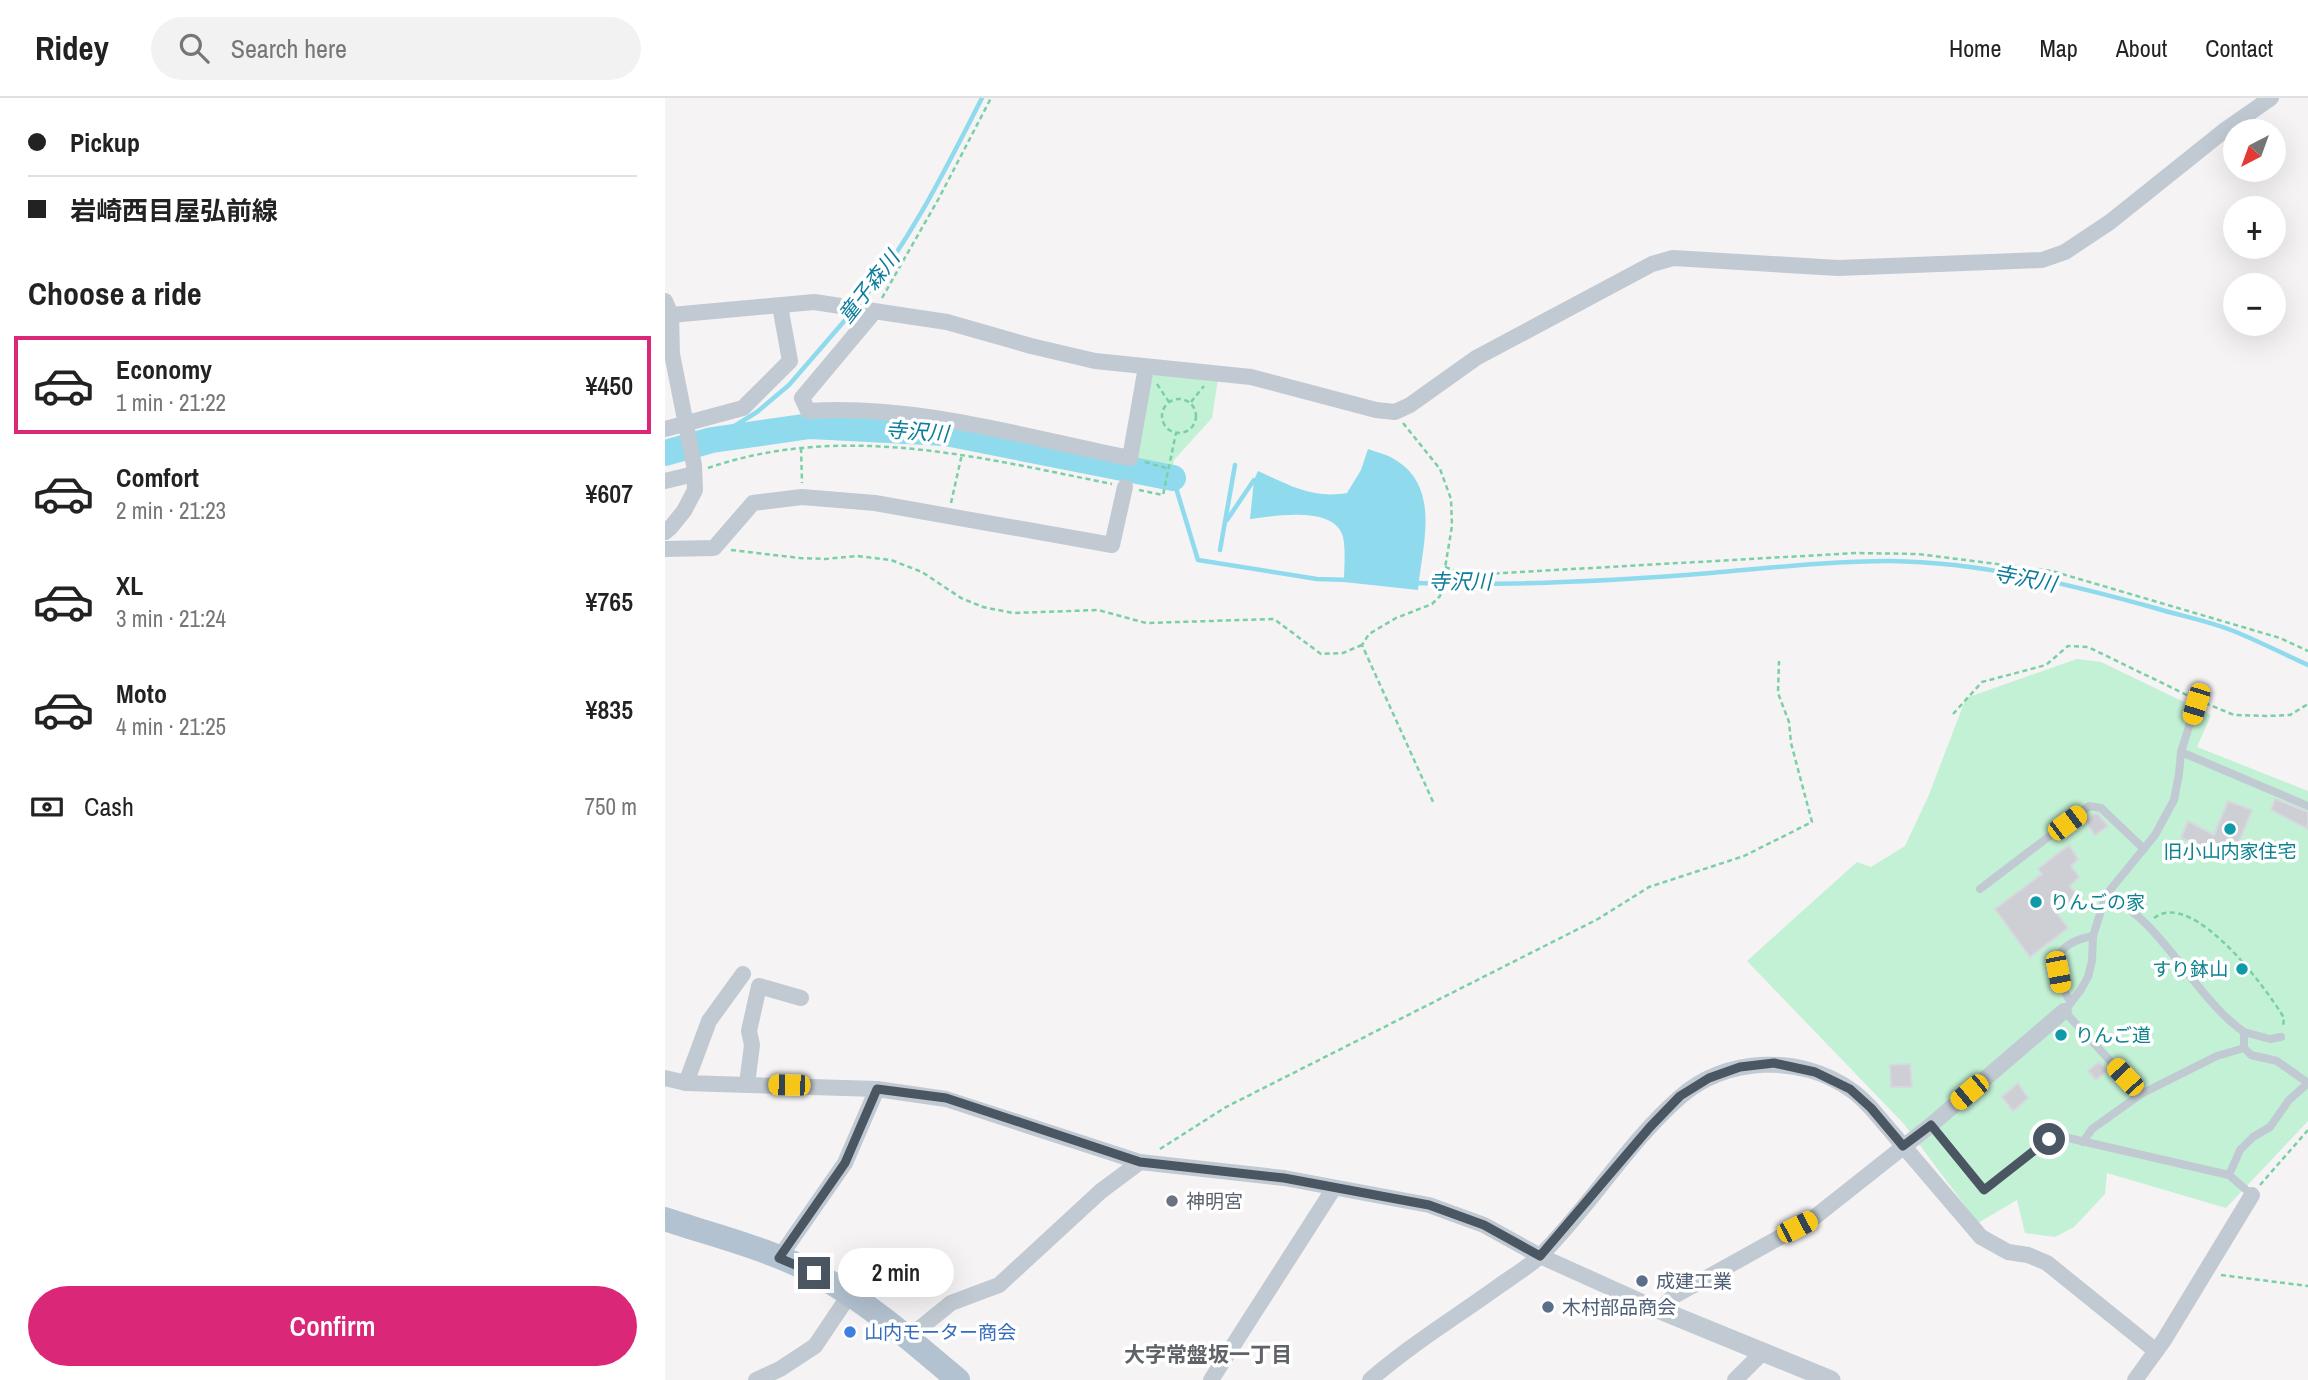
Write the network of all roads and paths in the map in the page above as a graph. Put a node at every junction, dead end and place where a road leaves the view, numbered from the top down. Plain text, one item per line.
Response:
1 (991, 98) edge
2 (2271, 98) edge
3 (780, 306) junction
4 (668, 308) edge
5 (870, 311) junction
6 (1146, 367) junction
7 (1395, 412) junction
8 (665, 429) edge
9 (686, 429) junction
10 (1176, 433) junction
11 (801, 447) junction
12 (962, 454) junction
13 (1131, 458) junction
14 (1169, 469) junction
15 (694, 470) junction
16 (665, 481) edge
17 (1125, 487) junction
18 (803, 497) junction
19 (949, 516) junction
20 (665, 531) edge
21 (714, 548) junction
22 (665, 549) edge
23 (1445, 567) junction
24 (1362, 645) junction
25 (2308, 651) edge
26 (1779, 661) dead end
27 (2188, 695) dead end
28 (2198, 703) joint
29 (2308, 704) edge
30 (1953, 714) dead end
31 (2181, 752) junction
32 (1434, 804) dead end
33 (2308, 806) edge
34 (2144, 849) junction
35 (1980, 889) dead end
36 (2106, 895) junction
37 (2146, 924) junction
38 (2093, 936) junction
39 (743, 974) dead end
40 (801, 998) dead end
41 (2067, 1007) junction
42 (2244, 1032) junction
43 (2281, 1037) joint
44 (2244, 1048) junction
45 (665, 1078) edge
46 (686, 1083) junction
47 (747, 1084) junction
48 (2308, 1084) edge
49 (877, 1089) junction
50 (2141, 1094) junction
51 (1931, 1125) junction
52 (2308, 1130) edge
53 (2083, 1142) junction
54 (1903, 1146) junction
55 (1140, 1162) junction
56 (2229, 1175) junction
57 (1334, 1188) junction
58 (2252, 1195) junction
59 (665, 1219) edge
60 (1540, 1256) junction
61 (779, 1258) junction
62 (2206, 1272) junction
63 (2308, 1286) edge
64 (850, 1294) junction
65 (1660, 1310) junction
66 (908, 1338) junction
67 (1764, 1351) junction
68 (2157, 1351) junction
69 (756, 1380) edge
70 (958, 1380) edge
71 (1211, 1380) edge
72 (1370, 1380) edge
73 (1735, 1380) edge
74 (1831, 1380) edge
75 (2135, 1380) edge

1 - 5 path
2 - 7 street
3 - 4 street
3 - 5 street
3 - 9 street
4 - 9 street
5 - 6 street
5 - 13 street
6 - 7 street
6 - 13 street
7 - 23 path
8 - 9 street
9 - 15 street
10 - 10 path
10 - 14 path
11 - 12 path
11 - 15 path
11 - 18 path
12 - 17 path
12 - 19 path
13 - 14 path
14 - 17 path
15 - 16 street
15 - 20 street
17 - 19 street
18 - 19 street
18 - 21 street
21 - 22 street
21 - 24 path
23 - 24 path
23 - 25 path
24 - 32 path
26 - 55 path
27 - 30 path
28 - 29 path
28 - 31 lane
31 - 33 lane
31 - 34 lane
34 - 35 lane
34 - 36 lane
36 - 37 lane
36 - 38 lane
37 - 42 lane
37 - 43 path
38 - 41 lane
38 - 41 lane
39 - 46 street
40 - 47 street
41 - 50 lane
41 - 51 street
42 - 43 lane
42 - 44 lane
44 - 48 lane
44 - 50 lane
45 - 46 street
46 - 47 street
47 - 49 street
48 - 56 lane
49 - 55 street
49 - 61 street
50 - 53 lane
51 - 53 lane
51 - 54 street
52 - 58 path
53 - 56 lane
54 - 60 street
54 - 65 street
54 - 68 street
55 - 57 street
55 - 66 street
56 - 58 lane
57 - 60 street
57 - 71 street
58 - 62 street
59 - 61 main road
60 - 65 street
60 - 72 street
61 - 64 main road
62 - 63 path
62 - 68 street
64 - 66 main road
64 - 69 street
65 - 67 street
66 - 70 main road
67 - 73 street
67 - 74 street
68 - 75 street

